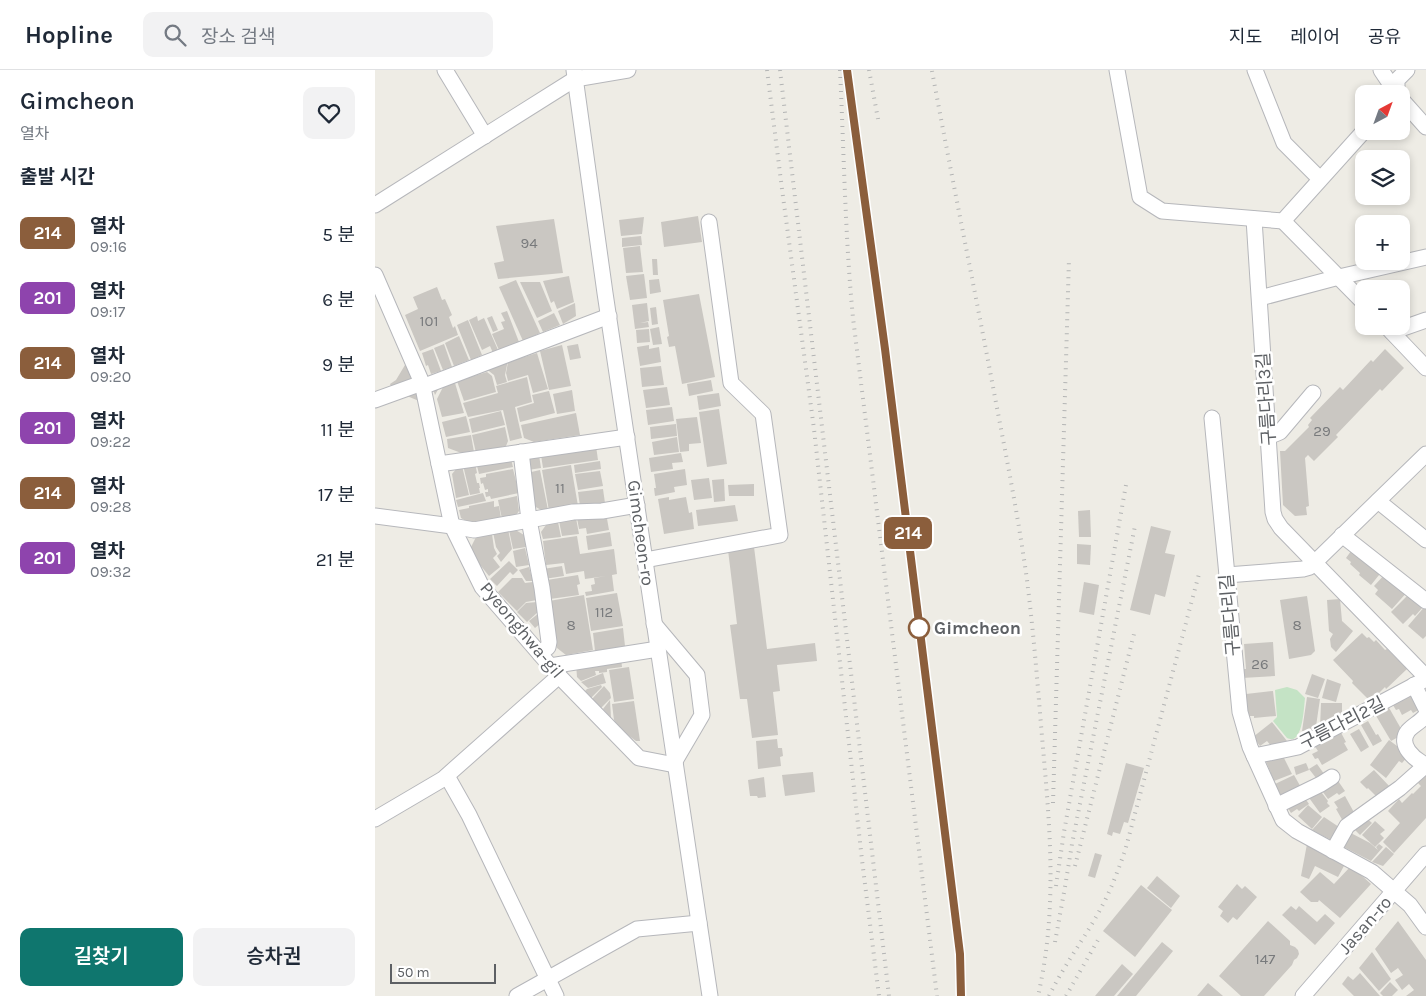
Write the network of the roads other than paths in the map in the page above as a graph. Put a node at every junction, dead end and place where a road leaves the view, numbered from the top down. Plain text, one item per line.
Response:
1 (445, 70) edge
2 (628, 70) edge
3 (1117, 70) edge
4 (1255, 70) edge
5 (1381, 70) edge
6 (1407, 70) edge
7 (574, 75) edge
8 (1391, 85) edge
9 (1397, 85) edge
10 (1410, 109) edge
11 (1426, 127) edge
12 (485, 136) junction
13 (1356, 140) edge
14 (1320, 179) junction
15 (375, 205) edge
16 (1253, 219) junction
17 (1283, 221) junction
18 (709, 222) dead end
19 (1426, 257) edge
20 (375, 275) edge
21 (1339, 277) junction
22 (1355, 294) edge
23 (1260, 298) junction
24 (609, 316) junction
25 (1426, 320) edge
26 (1410, 324) edge
27 (1395, 335) edge
28 (1426, 368) edge
29 (422, 385) junction
30 (1313, 393) dead end
31 (375, 400) edge
32 (1212, 418) dead end
33 (627, 437) junction
34 (1268, 437) junction
35 (521, 452) junction
36 (1426, 454) edge
37 (439, 464) junction
38 (1378, 501) junction
39 (637, 505) junction
40 (375, 516) edge
41 (391, 518) junction
42 (529, 520) junction
43 (452, 526) junction
44 (375, 529) edge
45 (1342, 535) junction
46 (1426, 540) edge
47 (645, 560) junction
48 (1315, 562) junction
49 (1227, 575) junction
50 (1426, 601) edge
51 (655, 624) junction
52 (658, 648) junction
53 (539, 654) junction
54 (555, 671) junction
55 (1422, 681) edge
56 (1426, 709) edge
57 (1426, 715) edge
58 (1254, 756) junction
59 (675, 763) junction
60 (1426, 765) edge
61 (447, 776) junction
62 (1332, 777) dead end
63 (1277, 806) junction
64 (375, 819) edge
65 (1333, 851) junction
66 (1426, 854) edge
67 (1394, 891) junction
68 (699, 923) junction
69 (1426, 927) edge
70 (548, 979) junction
71 (517, 996) edge
72 (556, 996) edge
73 (710, 996) edge
74 (1303, 996) edge

1 - 12 street
2 - 7 street
3 - 16 street
4 - 14 street
5 - 8 street
6 - 9 street
7 - 12 street
7 - 24 street, Gimcheon-ro
10 - 11 street
12 - 15 street
13 - 14 street
14 - 17 street
16 - 17 street
16 - 23 street, 구름다리3길
17 - 21 street
18 - 47 street
19 - 21 street
20 - 29 street, Pyeonghwa-gil
21 - 22 street
21 - 23 street
23 - 34 street, 구름다리3길
24 - 29 street
24 - 33 street, Gimcheon-ro
25 - 26 street
27 - 28 street
29 - 31 street
29 - 37 street, Pyeonghwa-gil
30 - 34 street
32 - 49 street, 구름다리길
33 - 35 street
33 - 39 street, Gimcheon-ro
34 - 48 street, 구름다리3길
35 - 37 street
35 - 42 street
36 - 38 street
37 - 43 street, Pyeonghwa-gil
38 - 45 street
38 - 46 street
39 - 42 street
39 - 47 street, Gimcheon-ro
40 - 41 street
41 - 43 street
41 - 44 street
42 - 43 street
42 - 53 street
43 - 53 street, Pyeonghwa-gil
45 - 48 street
45 - 50 street
47 - 51 street, Gimcheon-ro
48 - 49 street
48 - 55 street, 구름다리3길
49 - 58 street, 구름다리길
51 - 52 street, Gimcheon-ro
51 - 59 street
52 - 54 street
52 - 59 street, Gimcheon-ro
53 - 54 street, Pyeonghwa-gil
54 - 59 street, Pyeonghwa-gil
54 - 61 street
55 - 56 street, 구름다리3길
55 - 58 street, 구름다리2길
57 - 60 street
58 - 63 street, 구름다리길
59 - 68 street, Gimcheon-ro
60 - 65 street
61 - 64 street
61 - 70 street
62 - 63 street
63 - 65 street, 구름다리길
65 - 67 street, 구름다리길
66 - 67 street, Jasan-ro
67 - 69 street, 구름다리길
67 - 74 street, Jasan-ro
68 - 70 street
68 - 73 street, Gimcheon-ro
70 - 71 street
70 - 72 street

